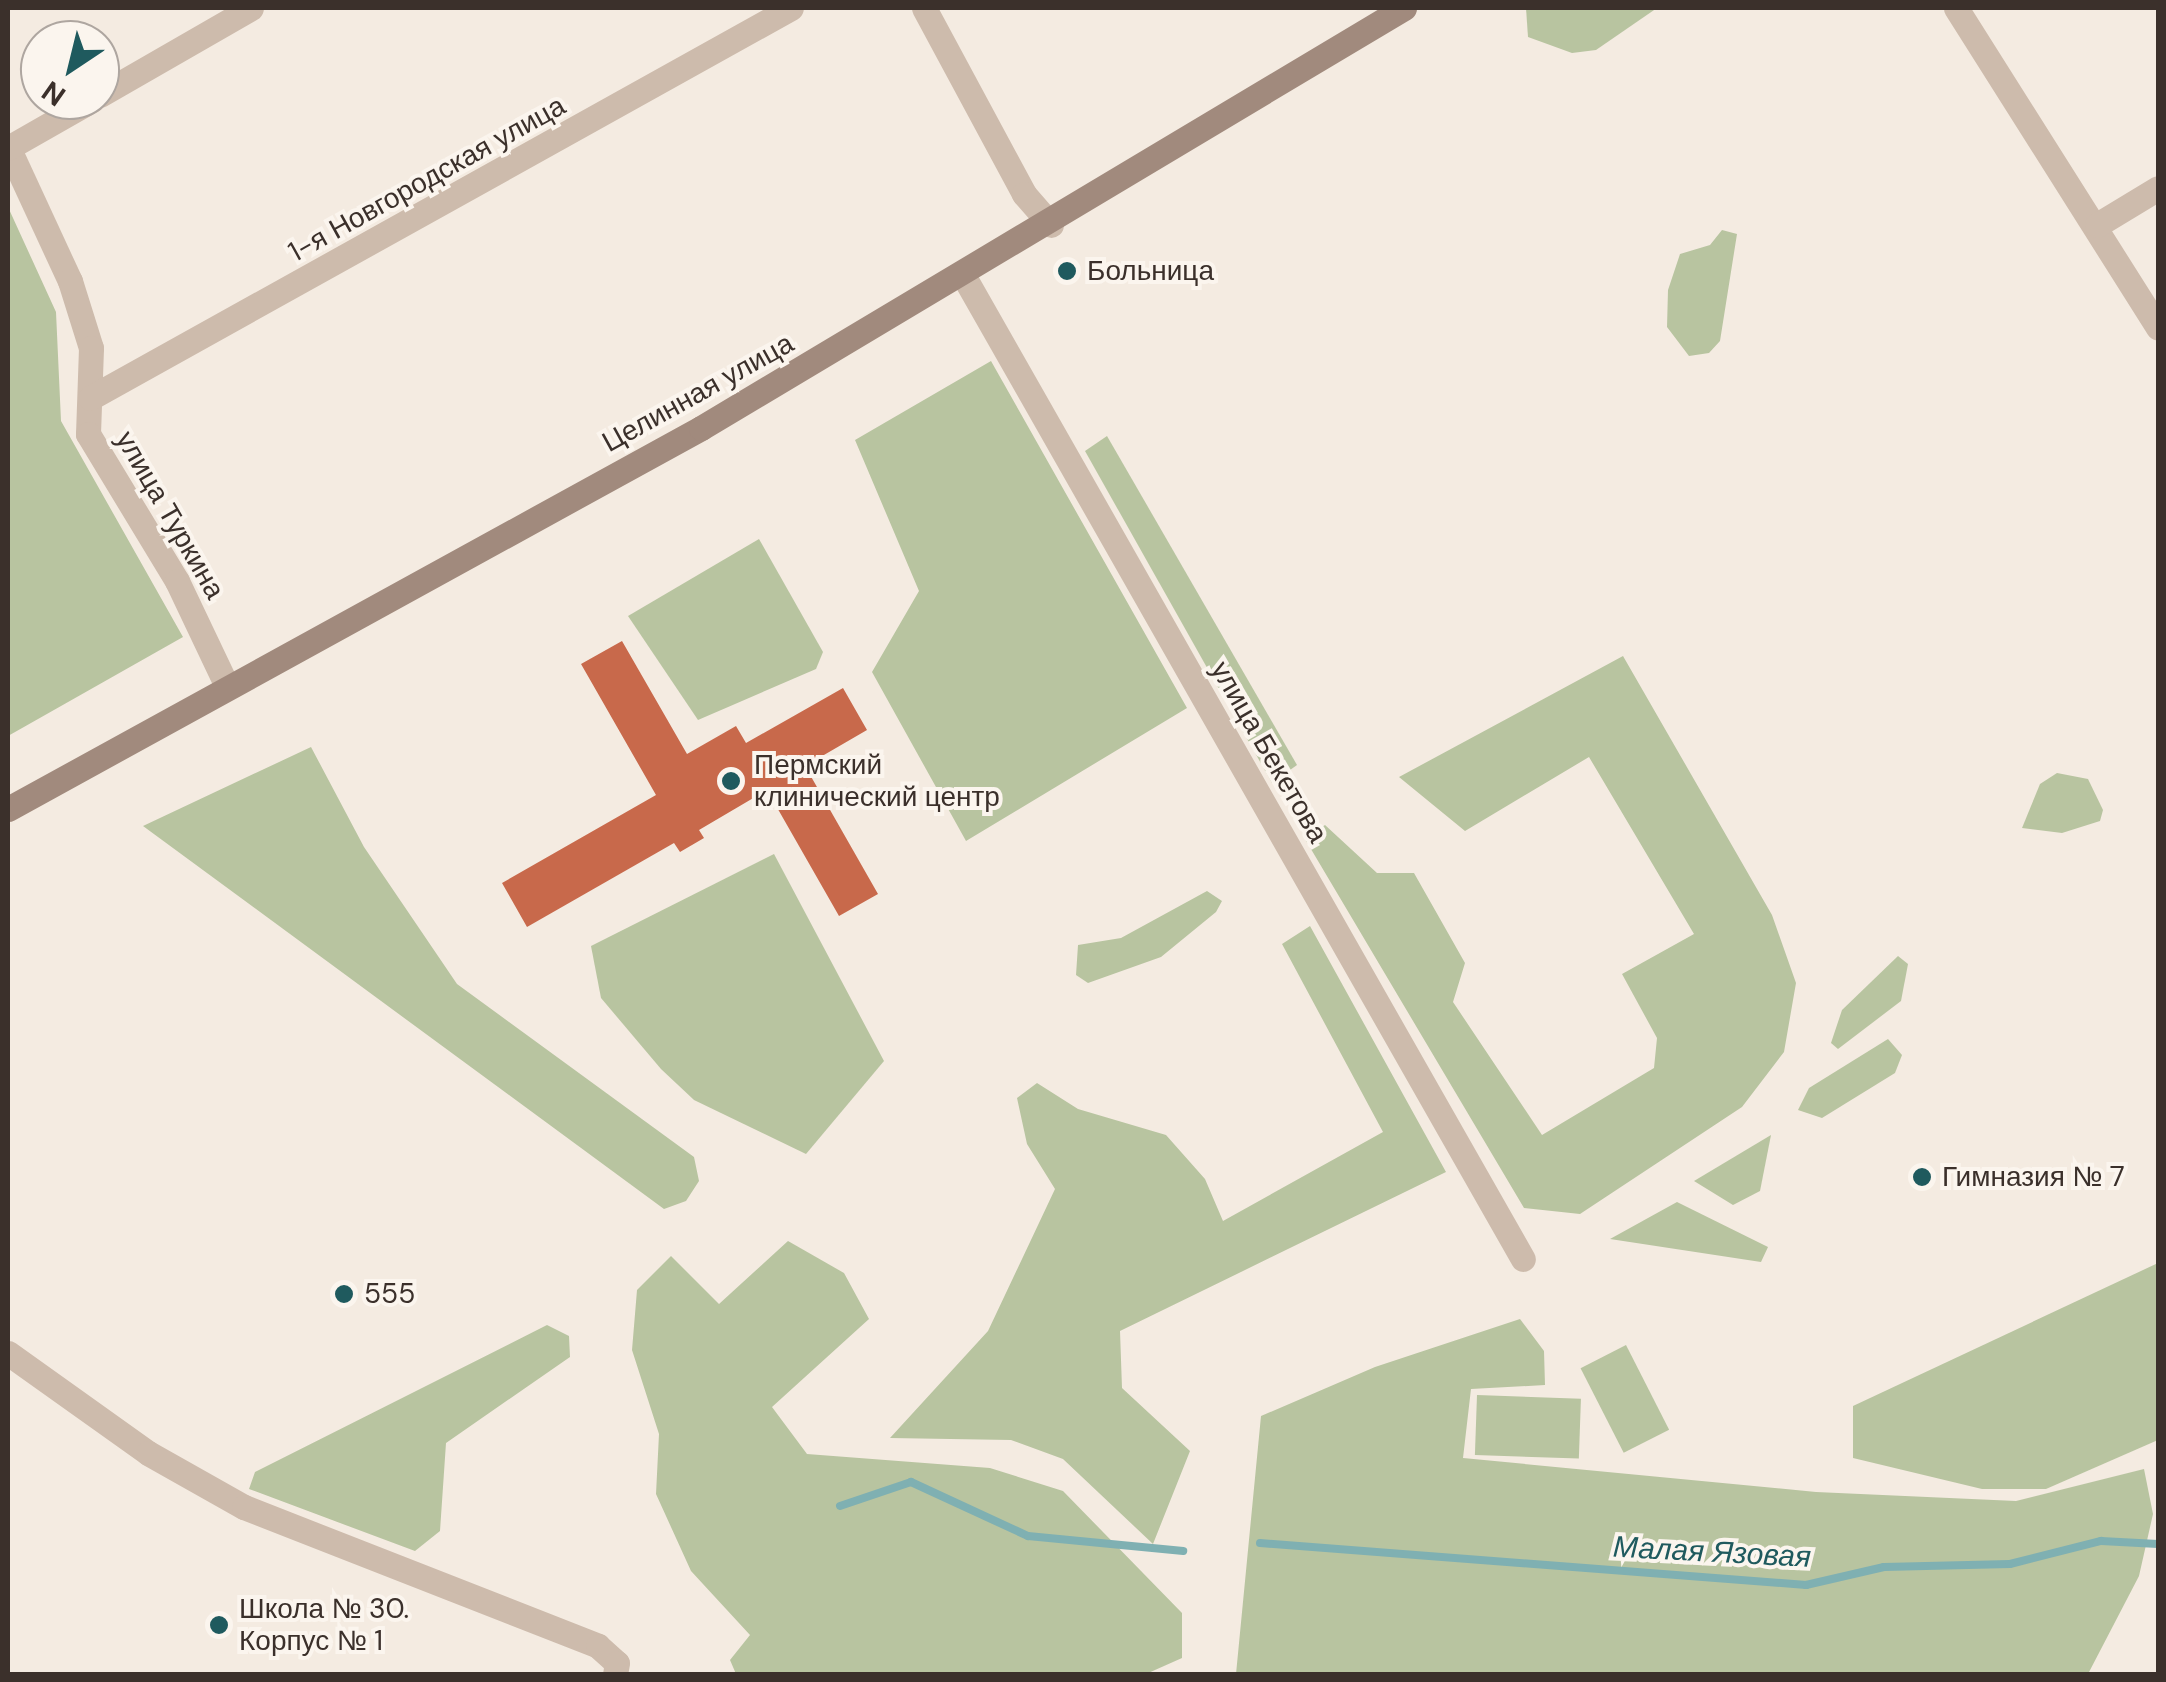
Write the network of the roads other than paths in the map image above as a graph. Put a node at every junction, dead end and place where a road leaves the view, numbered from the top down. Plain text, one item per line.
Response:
1 (251, 8) edge
2 (791, 8) edge
3 (924, 8) edge
4 (1404, 8) edge
5 (1956, 8) edge
6 (120, 83) edge
7 (57, 120) edge
8 (8, 148) edge
9 (2158, 188) edge
10 (1051, 225) junction
11 (2098, 225) junction
12 (963, 275) junction
13 (2158, 327) edge
14 (90, 398) junction
15 (226, 684) junction
16 (8, 809) edge
17 (1523, 1260) dead end
18 (8, 1353) edge
19 (615, 1674) edge

1 - 6 street
2 - 14 street, 1-я Новгородская улица
3 - 10 street
4 - 10 main road, Целинная улица
5 - 11 street
7 - 8 street
8 - 14 street, улица Туркина
9 - 11 street
10 - 12 main road, Целинная улица
11 - 13 street
12 - 15 main road, Целинная улица
12 - 17 street, улица Бекетова
14 - 15 street, улица Туркина
15 - 16 main road, Целинная улица
18 - 19 street

